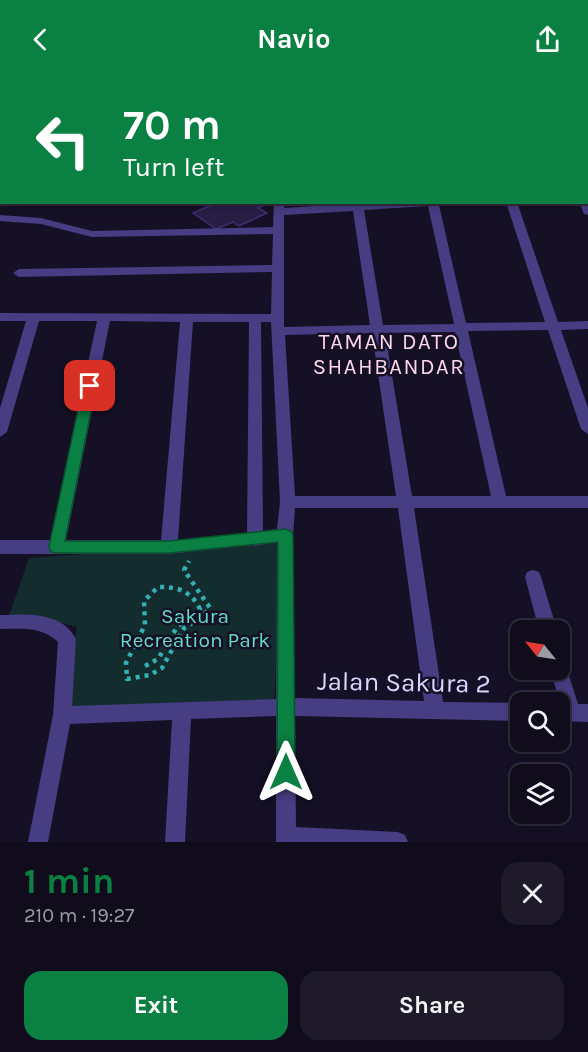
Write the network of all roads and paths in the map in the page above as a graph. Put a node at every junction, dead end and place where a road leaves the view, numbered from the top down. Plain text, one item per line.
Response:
1 (415, 204) edge
2 (434, 204) edge
3 (512, 204) edge
4 (279, 207) edge
5 (358, 207) junction
6 (0, 219) edge
7 (279, 231) junction
8 (279, 268) junction
9 (19, 273) dead end
10 (0, 316) edge
11 (34, 317) junction
12 (104, 317) junction
13 (187, 317) junction
14 (255, 318) junction
15 (278, 324) junction
16 (588, 325) edge
17 (553, 326) junction
18 (461, 327) junction
19 (378, 329) junction
20 (588, 429) edge
21 (0, 432) edge
22 (288, 502) junction
23 (405, 502) junction
24 (500, 502) junction
25 (588, 502) edge
26 (285, 535) junction
27 (255, 540) junction
28 (197, 544) junction
29 (0, 547) edge
30 (57, 547) junction
31 (169, 547) junction
32 (533, 577) dead end
33 (545, 620) edge
34 (0, 622) edge
35 (145, 666) dead end
36 (562, 680) edge
37 (286, 707) junction
38 (182, 710) junction
39 (435, 710) junction
40 (510, 712) edge
41 (573, 713) edge
42 (62, 715) junction
43 (286, 839) edge
44 (38, 842) edge
45 (175, 842) edge
46 (398, 842) edge

1 - 5 street
2 - 18 street
3 - 17 street
4 - 5 street
4 - 7 street
5 - 19 street
6 - 7 street
7 - 8 street
8 - 9 street
8 - 15 street
10 - 11 street
11 - 12 street
11 - 21 street
12 - 13 street
12 - 30 street
13 - 14 street
13 - 31 street
14 - 15 street
14 - 27 street
15 - 19 street
15 - 22 street
16 - 17 street
17 - 18 street
17 - 20 street
18 - 19 street
18 - 24 street
19 - 23 street
22 - 23 street
22 - 26 street
23 - 24 street
23 - 39 street
24 - 25 street
26 - 27 street
26 - 37 street
27 - 28 street
28 - 31 street
28 - 35 path
29 - 30 street
30 - 31 street
32 - 33 street
34 - 42 street
36 - 41 street
37 - 38 street, Jalan Sakura 2
37 - 39 street, Jalan Sakura 2
37 - 43 street
38 - 42 street, Jalan Sakura 2
38 - 45 street
39 - 40 street, Jalan Sakura 2
42 - 44 street
43 - 46 street

